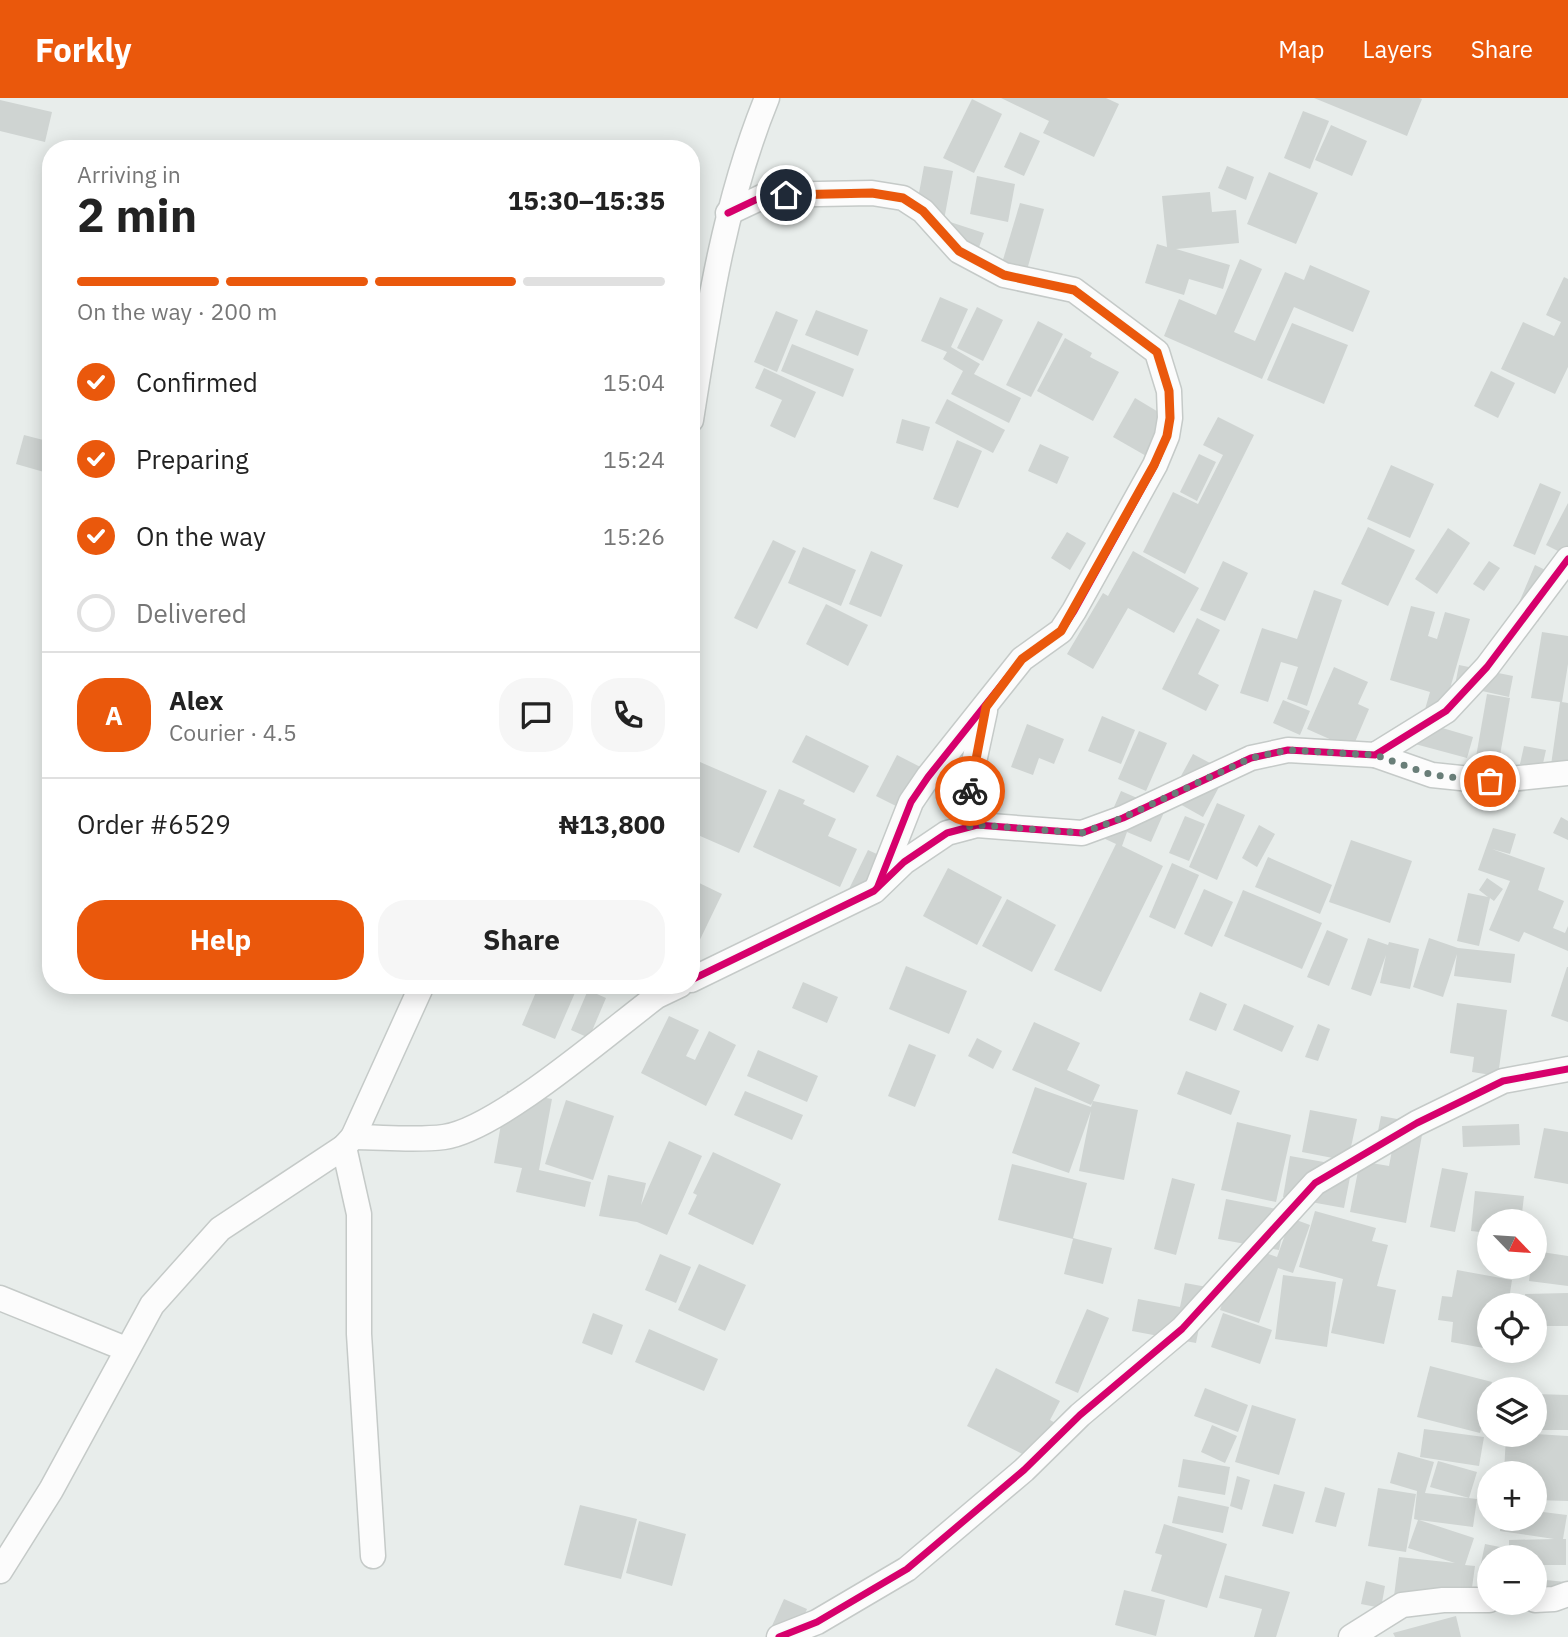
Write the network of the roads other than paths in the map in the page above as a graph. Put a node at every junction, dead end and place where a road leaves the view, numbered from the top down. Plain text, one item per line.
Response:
1 (766, 98) edge
2 (737, 176) junction
3 (766, 195) junction
4 (728, 213) junction
5 (700, 370) edge
6 (1568, 559) edge
7 (986, 707) junction
8 (1375, 755) junction
9 (1568, 773) edge
10 (968, 827) junction
11 (878, 886) junction
12 (700, 976) edge
13 (418, 994) edge
14 (661, 994) edge
15 (1568, 1069) edge
16 (348, 1142) junction
17 (0, 1298) edge
18 (125, 1349) junction
19 (373, 1556) dead end
20 (0, 1571) edge
21 (1568, 1594) edge
22 (1477, 1600) edge
23 (1547, 1600) edge
24 (779, 1637) edge
25 (1351, 1637) edge

1 - 2 street
2 - 3 street
2 - 4 street
3 - 4 street
3 - 7 street
4 - 5 street
6 - 8 street
7 - 10 street
7 - 11 street
8 - 9 street
8 - 10 street
10 - 11 street
11 - 12 street
13 - 16 street
14 - 16 street
15 - 24 street
16 - 18 street
16 - 19 street
17 - 18 street
18 - 20 street
21 - 23 street
22 - 25 street

